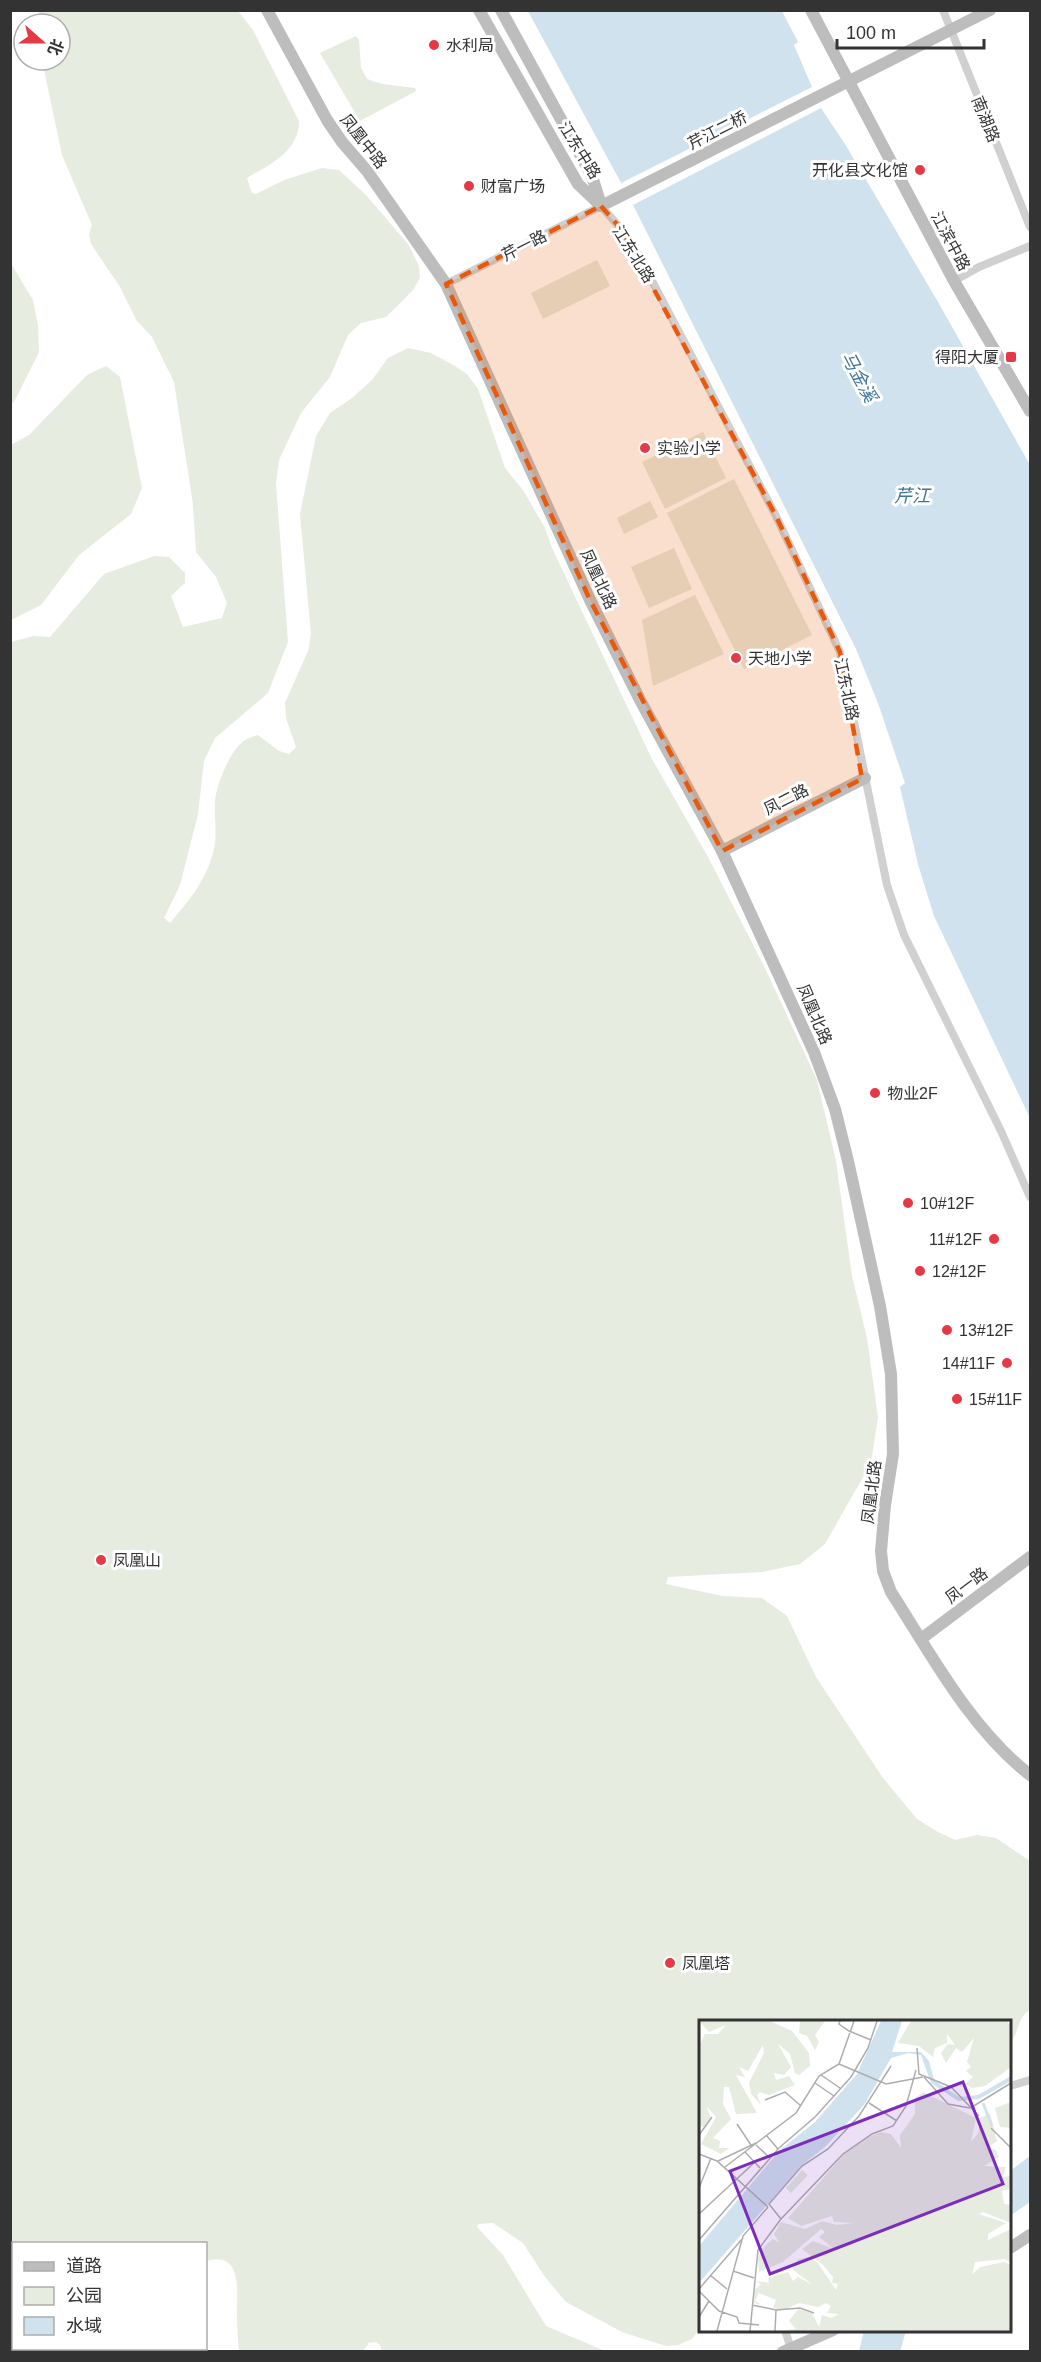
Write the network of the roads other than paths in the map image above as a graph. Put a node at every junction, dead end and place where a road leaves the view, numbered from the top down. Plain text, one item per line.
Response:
1 (265, 10) edge
2 (479, 10) edge
3 (501, 10) edge
4 (811, 10) edge
5 (943, 10) edge
6 (990, 10) edge
7 (950, 30) junction
8 (848, 83) junction
9 (601, 206) junction
10 (1030, 227) edge
11 (1030, 246) edge
12 (954, 281) junction
13 (446, 284) junction
14 (1027, 396) edge
15 (1030, 411) edge
16 (865, 777) junction
17 (722, 851) junction
18 (1030, 1197) edge
19 (1030, 1557) edge
20 (921, 1639) junction
21 (1030, 1775) edge
22 (1030, 2080) edge
23 (1011, 2086) edge
24 (1030, 2235) edge
25 (1011, 2247) edge
26 (785, 2332) edge
27 (831, 2332) edge
28 (788, 2351) edge

1 - 13 street, 凤凰中路
2 - 9 street, 江东中路
3 - 9 street, 江东中路
4 - 8 street, 江滨中路
5 - 7 street, 南湖路
6 - 7 street, 芹江二桥
7 - 8 street, 芹江二桥
7 - 10 street, 南湖路
8 - 9 street, 芹江二桥
8 - 12 street, 江滨中路
9 - 13 street, 芹一路
9 - 16 street, 江东北路
11 - 12 street
12 - 14 street, 江滨中路
13 - 17 street, 凤凰北路
14 - 15 street, 江滨中路
16 - 17 street, 凤二路
16 - 18 street, 江东北路
17 - 20 street, 凤凰北路
19 - 20 street, 凤一路
20 - 21 street, 凤凰北路
22 - 23 street
24 - 25 street
26 - 28 street
27 - 28 street

